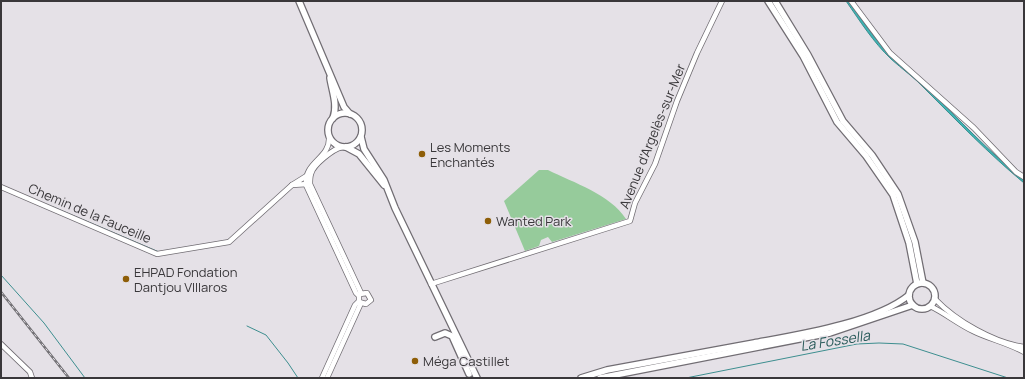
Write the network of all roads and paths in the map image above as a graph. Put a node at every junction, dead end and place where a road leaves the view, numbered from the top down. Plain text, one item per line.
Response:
1 (299, 1) edge
2 (722, 1) edge
3 (768, 1) edge
4 (774, 1) edge
5 (851, 1) edge
6 (327, 67) junction
7 (350, 114) junction
8 (333, 118) junction
9 (329, 136) junction
10 (361, 137) junction
11 (344, 147) junction
12 (308, 175) junction
13 (1024, 177) edge
14 (292, 185) junction
15 (308, 185) junction
16 (1, 187) edge
17 (387, 189) junction
18 (920, 283) junction
19 (431, 284) junction
20 (909, 295) junction
21 (360, 298) junction
22 (935, 300) junction
23 (913, 305) junction
24 (930, 306) junction
25 (453, 331) junction
26 (435, 337) dead end
27 (1, 344) edge
28 (1024, 347) edge
29 (1024, 352) edge
30 (470, 376) edge
31 (32, 378) edge
32 (322, 378) edge
33 (327, 378) edge
34 (477, 378) edge
35 (581, 378) edge
36 (600, 378) edge

1 - 6 main road
2 - 19 street, Avenue d'Argelès-sur-Mer
3 - 18 main road
4 - 18 main road
5 - 13 street
6 - 7 main road
6 - 8 main road
7 - 8 main road
7 - 10 main road
8 - 9 main road
9 - 11 main road
9 - 12 street
10 - 11 main road
10 - 17 main road
11 - 12 street, Chemin de la Fauceille
11 - 17 main road
12 - 14 street, Chemin de la Fauceille
12 - 15 street
14 - 15 street
14 - 16 street, Chemin de la Fauceille
15 - 21 street
17 - 19 main road
18 - 20 main road
18 - 22 main road
19 - 25 main road
20 - 23 main road
20 - 35 main road
21 - 32 street
21 - 33 street
22 - 24 main road
22 - 28 street
23 - 24 main road
23 - 36 main road
24 - 29 street
25 - 30 main road
25 - 34 main road
26 - 30 main road
27 - 31 street

